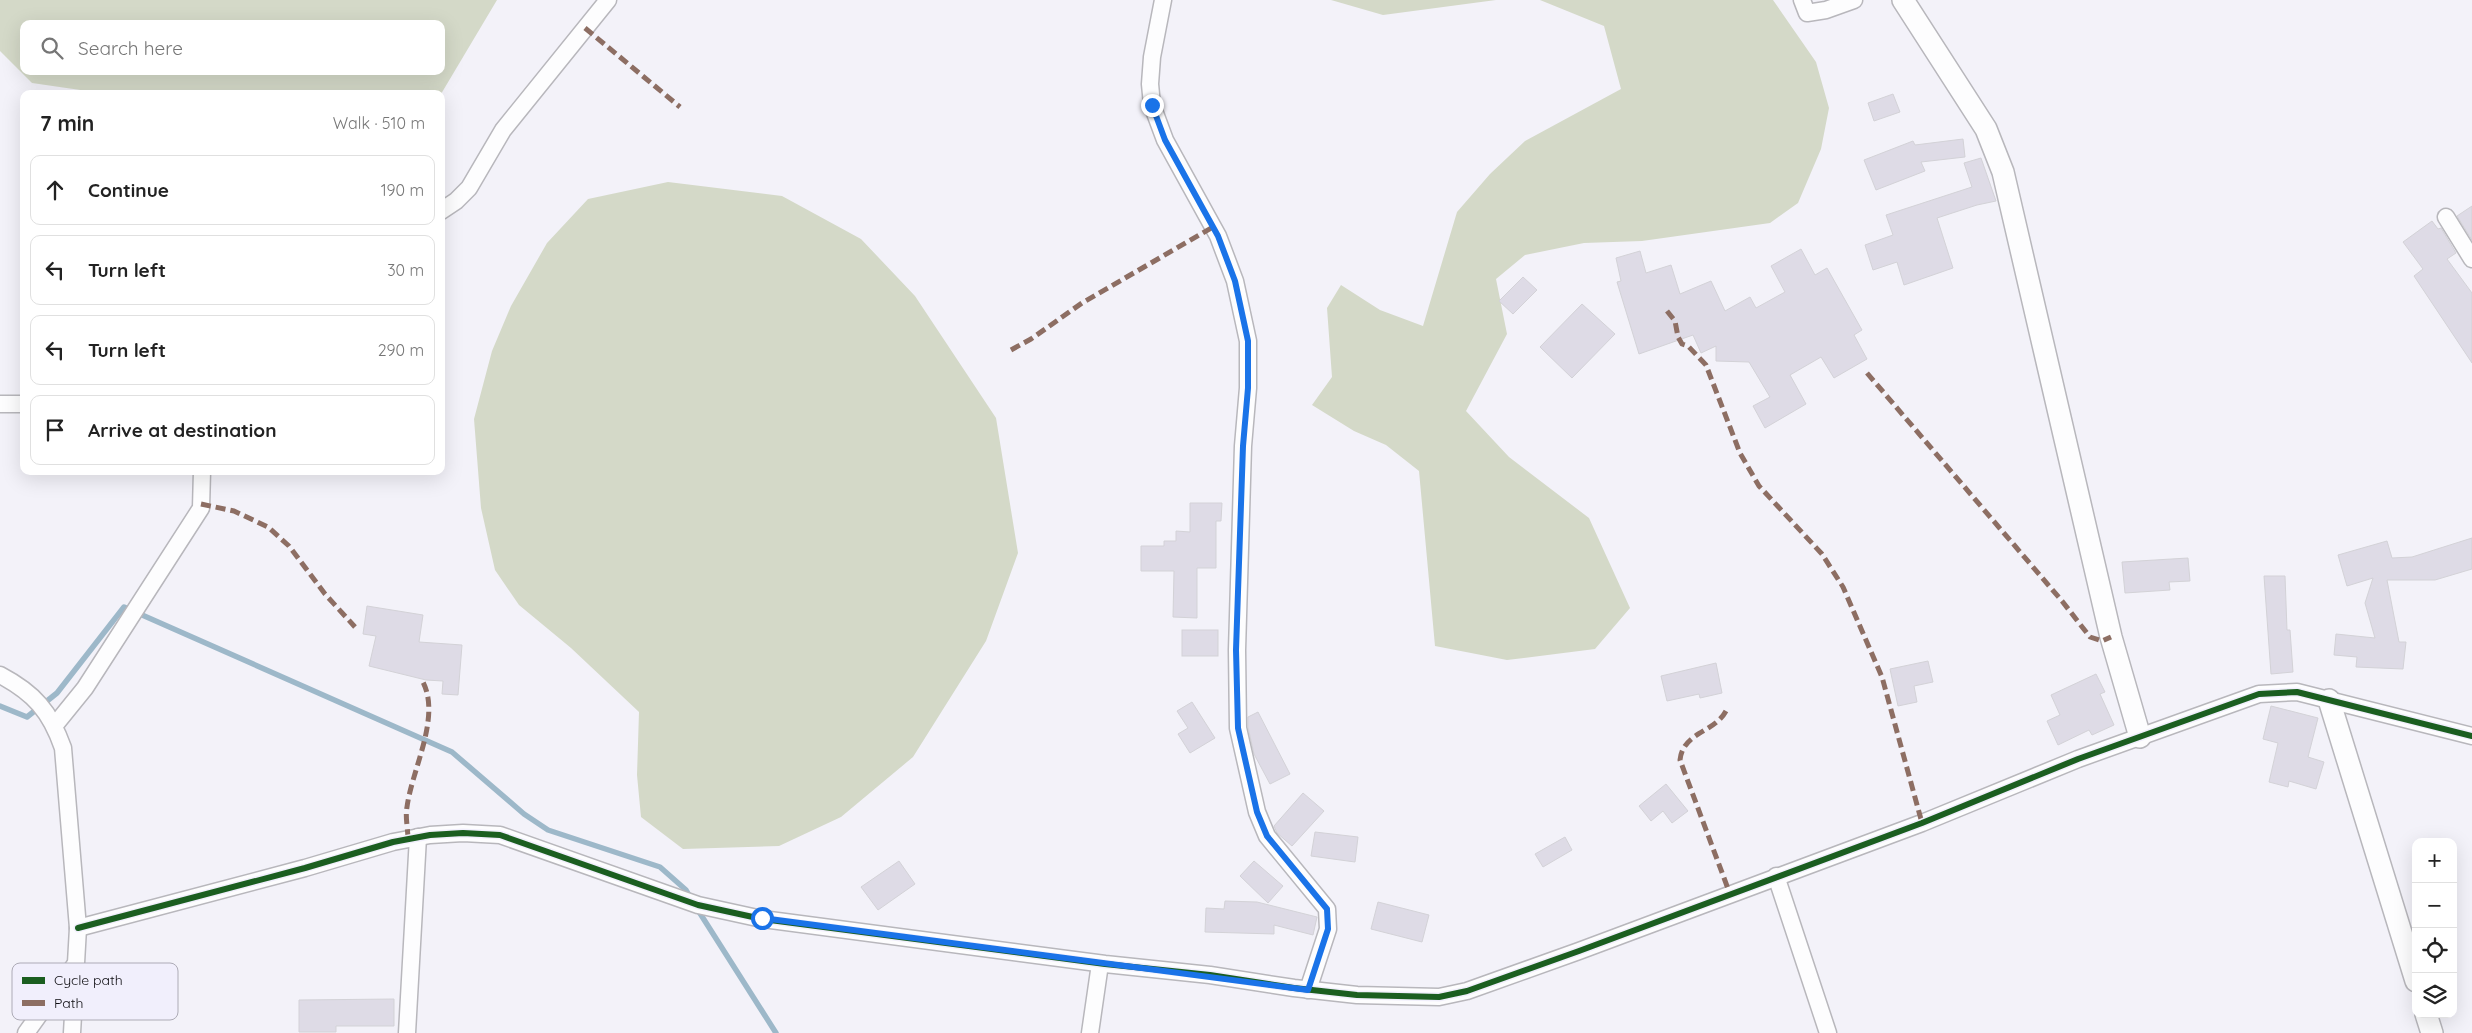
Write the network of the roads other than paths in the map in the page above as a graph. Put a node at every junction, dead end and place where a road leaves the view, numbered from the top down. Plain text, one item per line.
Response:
1 (608, 0) edge
2 (1163, 0) edge
3 (1802, 0) edge
4 (1854, 0) edge
5 (1903, 0) edge
6 (445, 208) edge
7 (2446, 217) dead end
8 (2472, 259) edge
9 (0, 404) edge
10 (20, 404) edge
11 (202, 475) edge
12 (0, 674) edge
13 (2329, 700) junction
14 (55, 725) junction
15 (2472, 736) edge
16 (2140, 737) junction
17 (418, 837) junction
18 (1776, 876) junction
19 (78, 928) junction
20 (74, 963) edge
21 (1100, 964) junction
22 (2414, 973) edge
23 (1308, 990) junction
24 (2427, 1018) edge
25 (35, 1020) edge
26 (72, 1020) edge
27 (26, 1033) edge
28 (72, 1033) edge
29 (407, 1033) edge
30 (1090, 1033) edge
31 (1828, 1033) edge
32 (2432, 1033) edge

1 - 6 street
2 - 23 street
3 - 4 street
5 - 16 street
7 - 8 street
9 - 10 street
11 - 14 street
12 - 14 street
13 - 15 street
13 - 16 street
13 - 22 street
14 - 19 street
16 - 18 street
17 - 19 street
17 - 21 street
17 - 29 street
18 - 23 street
18 - 31 street
19 - 20 street
21 - 23 street
21 - 30 street
24 - 32 street
25 - 27 street
26 - 28 street

